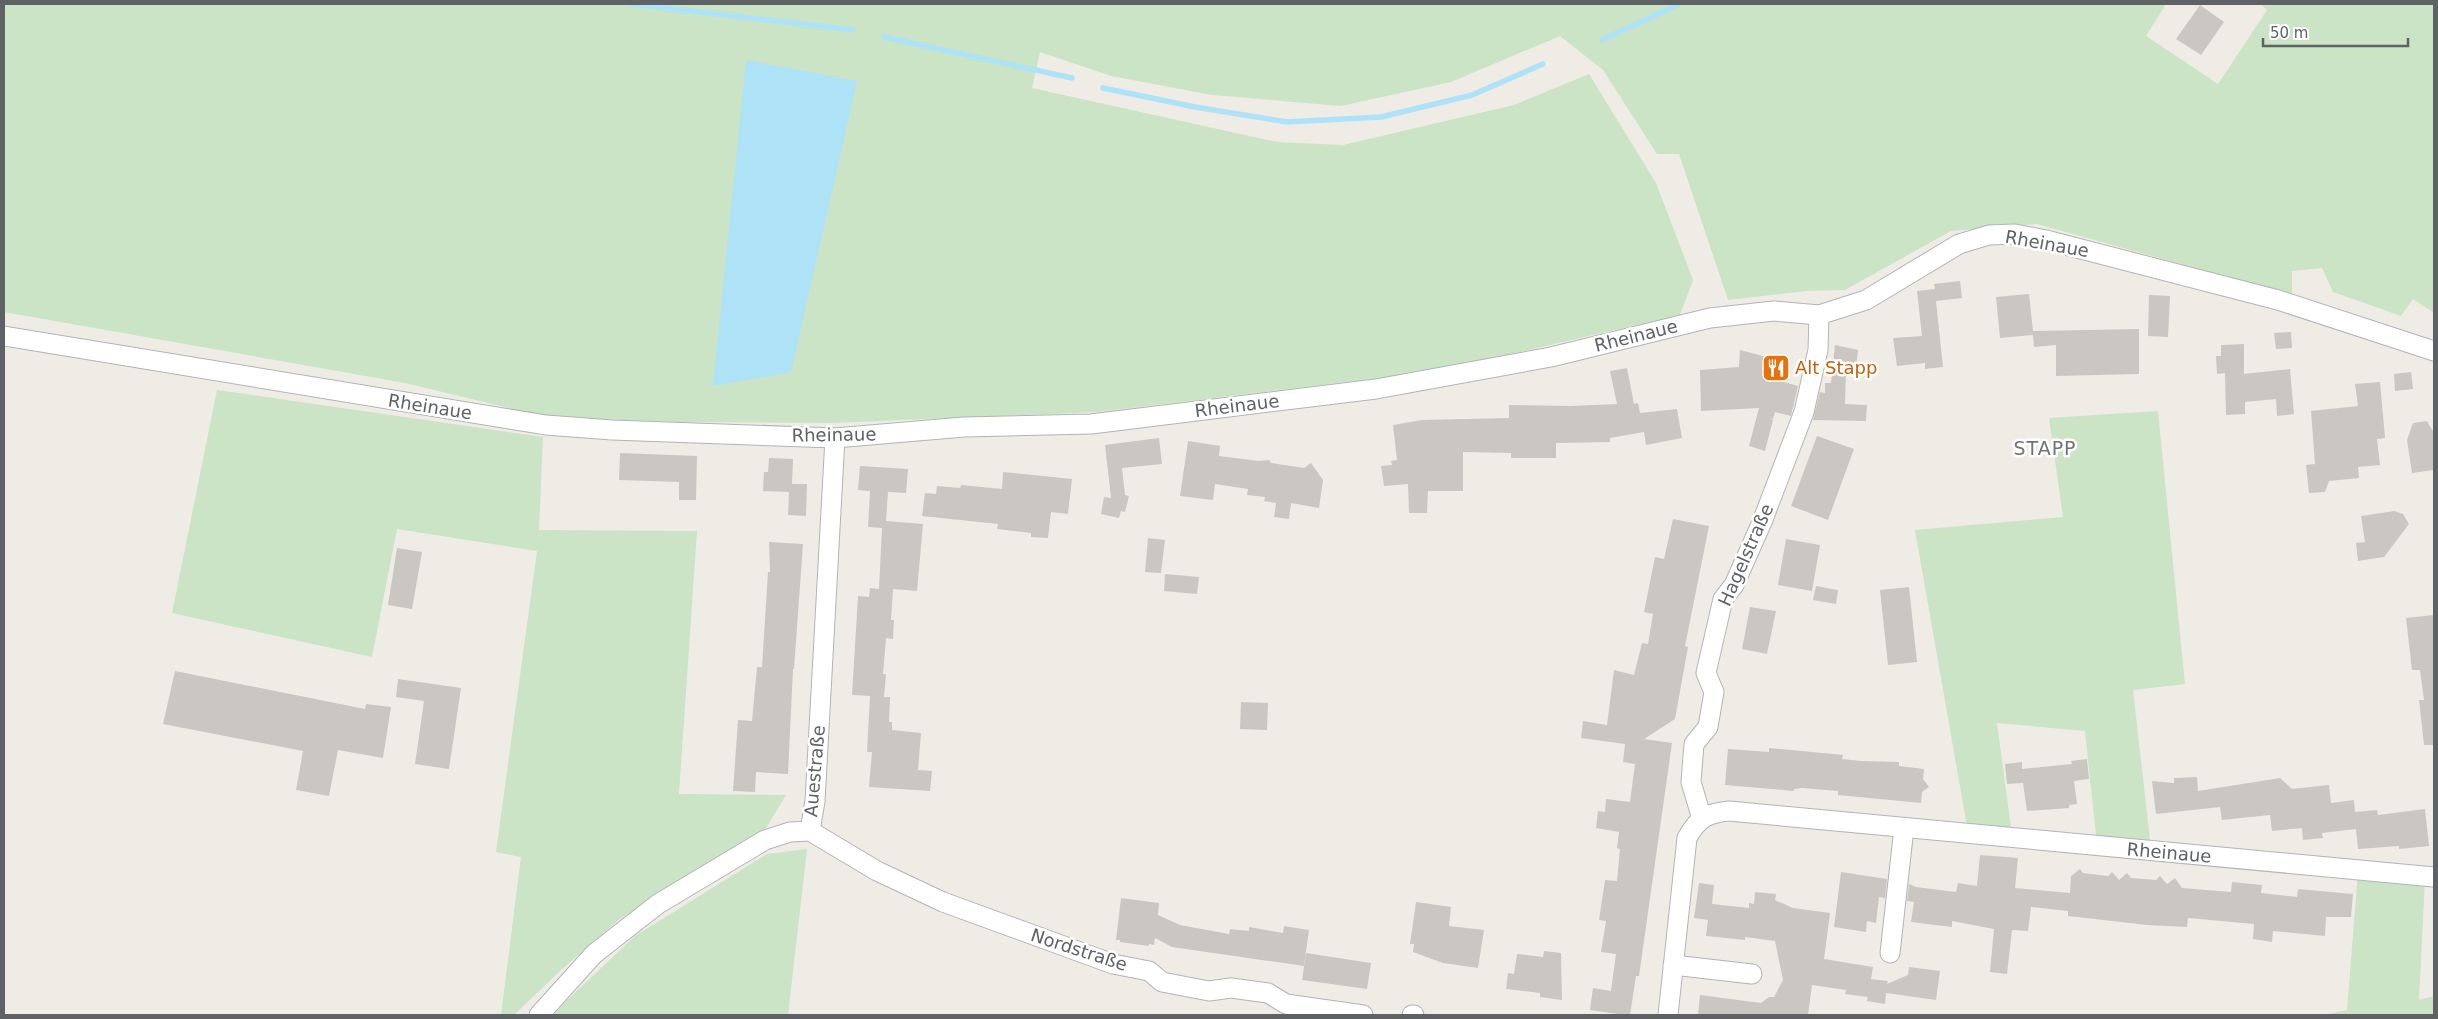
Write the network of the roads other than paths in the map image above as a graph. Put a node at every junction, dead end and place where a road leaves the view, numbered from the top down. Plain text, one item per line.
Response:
1 (1819, 315) junction
2 (4, 336) edge
3 (2434, 352) edge
4 (835, 438) junction
5 (1702, 819) junction
6 (1904, 828) junction
7 (810, 830) junction
8 (2434, 877) edge
9 (1890, 954) dead end
10 (1673, 965) junction
11 (1752, 974) dead end
12 (538, 1015) edge
13 (1363, 1015) edge
14 (1668, 1015) edge

1 - 3 street, Rheinaue
1 - 4 street, Rheinaue
1 - 5 street, Hagelstraße
2 - 4 street, Rheinaue
4 - 7 street, Auestraße
5 - 6 street, Rheinaue
5 - 10 street
6 - 8 street, Rheinaue
6 - 9 street
7 - 12 street, Auestraße
7 - 13 street, Nordstraße
10 - 11 street
10 - 14 street

